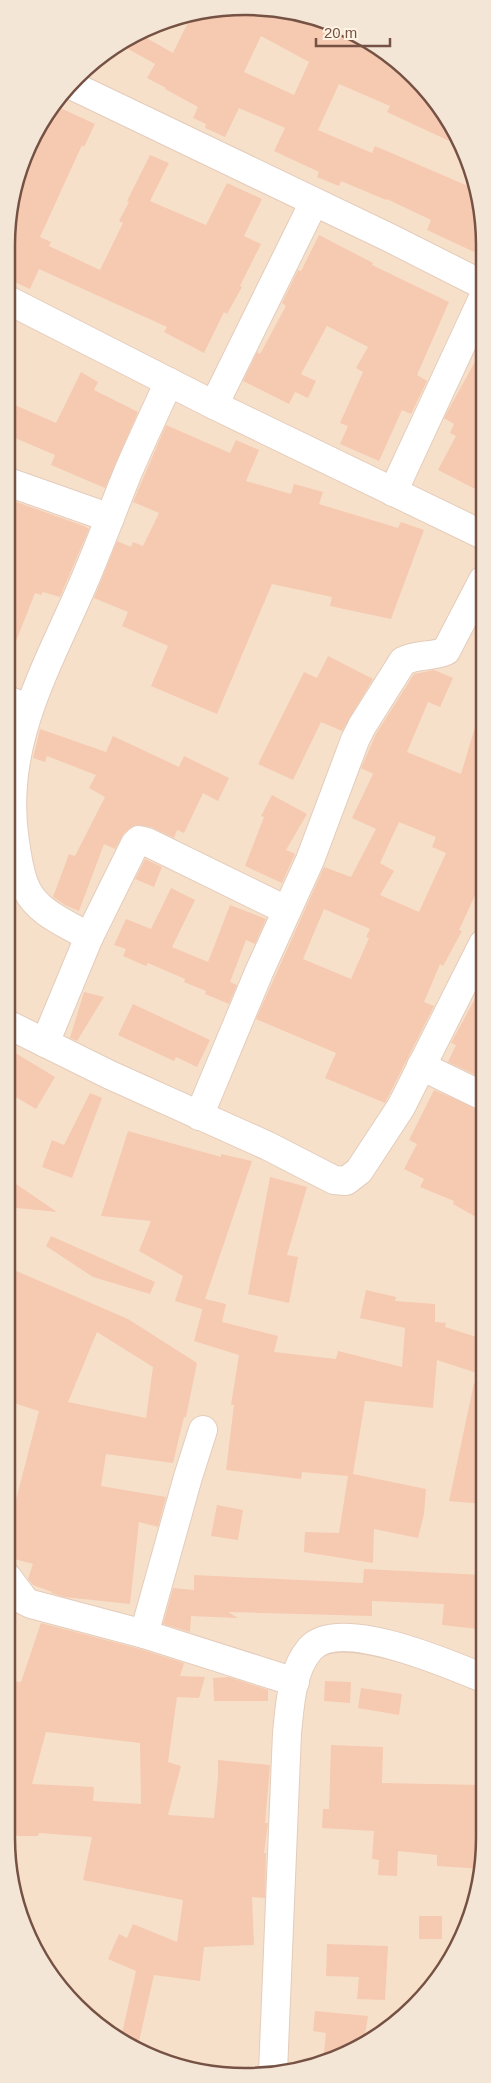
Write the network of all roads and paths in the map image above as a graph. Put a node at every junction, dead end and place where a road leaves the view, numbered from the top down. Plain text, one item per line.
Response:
1 (78, 88) edge
2 (314, 202) junction
3 (476, 282) edge
4 (15, 304) edge
5 (476, 313) edge
6 (169, 382) junction
7 (214, 405) junction
8 (15, 484) edge
9 (393, 492) junction
10 (110, 518) junction
11 (476, 533) edge
12 (476, 593) edge
13 (18, 704) edge
14 (15, 763) edge
15 (15, 842) edge
16 (286, 910) junction
17 (89, 937) junction
18 (476, 958) edge
19 (15, 1028) edge
20 (45, 1043) junction
21 (421, 1066) junction
22 (476, 1093) edge
23 (199, 1116) junction
24 (203, 1430) dead end
25 (15, 1588) edge
26 (144, 1634) junction
27 (476, 1675) edge
28 (295, 1682) junction
29 (273, 2066) edge

1 - 2 street
2 - 3 street
2 - 7 street
4 - 6 street
5 - 9 street
6 - 7 street
6 - 10 street
7 - 9 street
8 - 10 street
9 - 11 street
10 - 13 street
12 - 16 street
13 - 14 street
15 - 17 street
16 - 17 street
16 - 23 street
17 - 20 street
18 - 21 street
19 - 20 street
20 - 23 street
21 - 22 street
21 - 23 street
24 - 26 street
25 - 26 street
26 - 28 street
27 - 28 street
28 - 29 street

